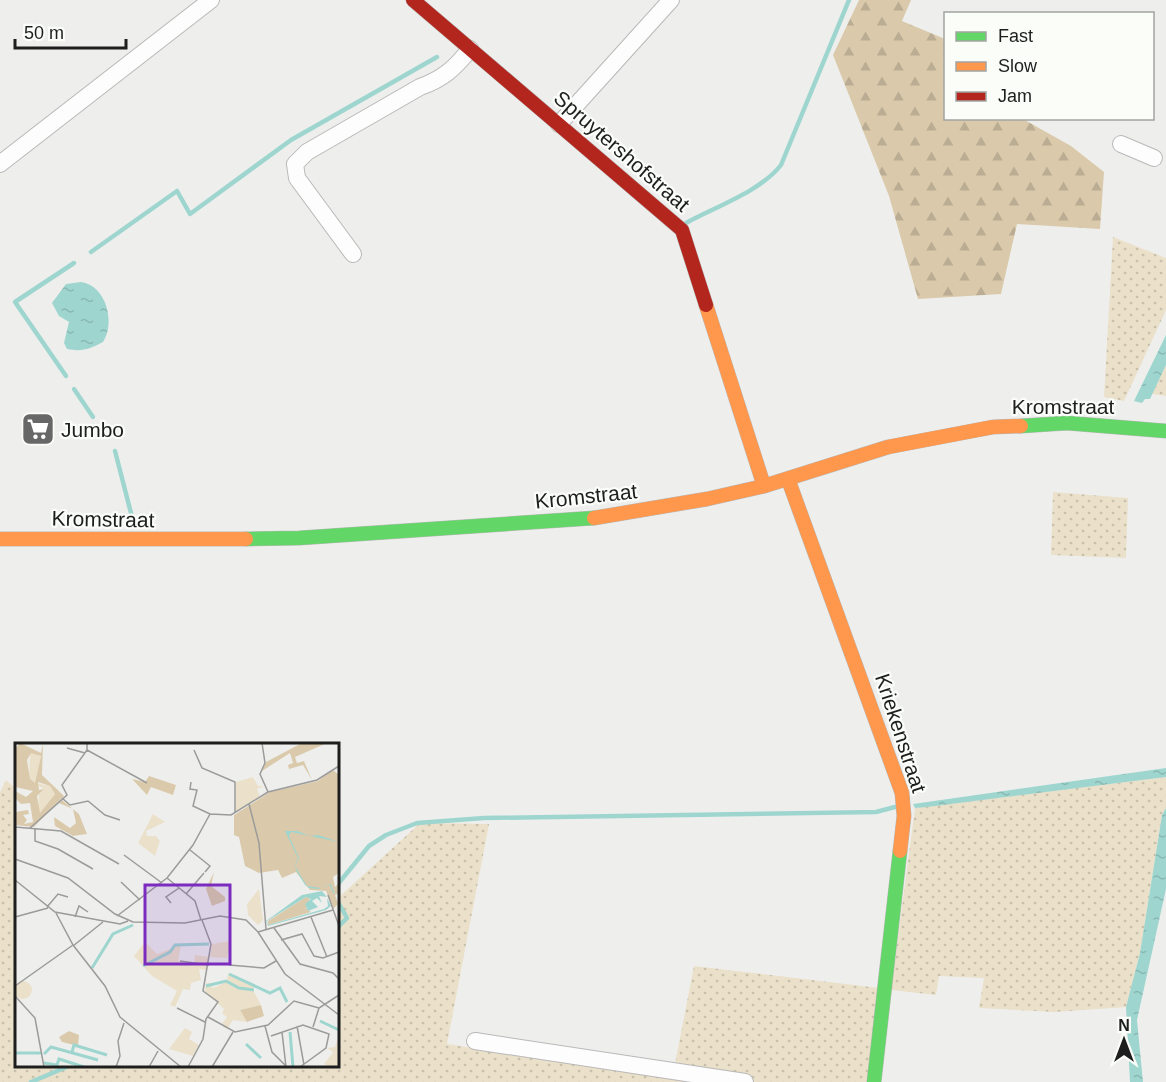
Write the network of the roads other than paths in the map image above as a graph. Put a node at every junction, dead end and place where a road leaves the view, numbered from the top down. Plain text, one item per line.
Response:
1 (211, 0) edge
2 (413, 0) edge
3 (671, 0) edge
4 (470, 49) junction
5 (559, 124) junction
6 (1121, 144) dead end
7 (1154, 158) dead end
8 (0, 164) edge
9 (353, 254) dead end
10 (1166, 431) edge
11 (788, 479) junction
12 (764, 486) junction
13 (0, 539) edge
14 (475, 1041) dead end
15 (745, 1082) edge
16 (874, 1082) edge

1 - 8 street
2 - 4 street, Spruytershofstraat
3 - 5 street
4 - 5 street, Spruytershofstraat
4 - 9 street
5 - 12 street, Spruytershofstraat
6 - 7 street
10 - 11 street, Kromstraat
11 - 12 street, Kromstraat
11 - 16 street, Kriekenstraat
12 - 13 street, Kromstraat
14 - 15 street

